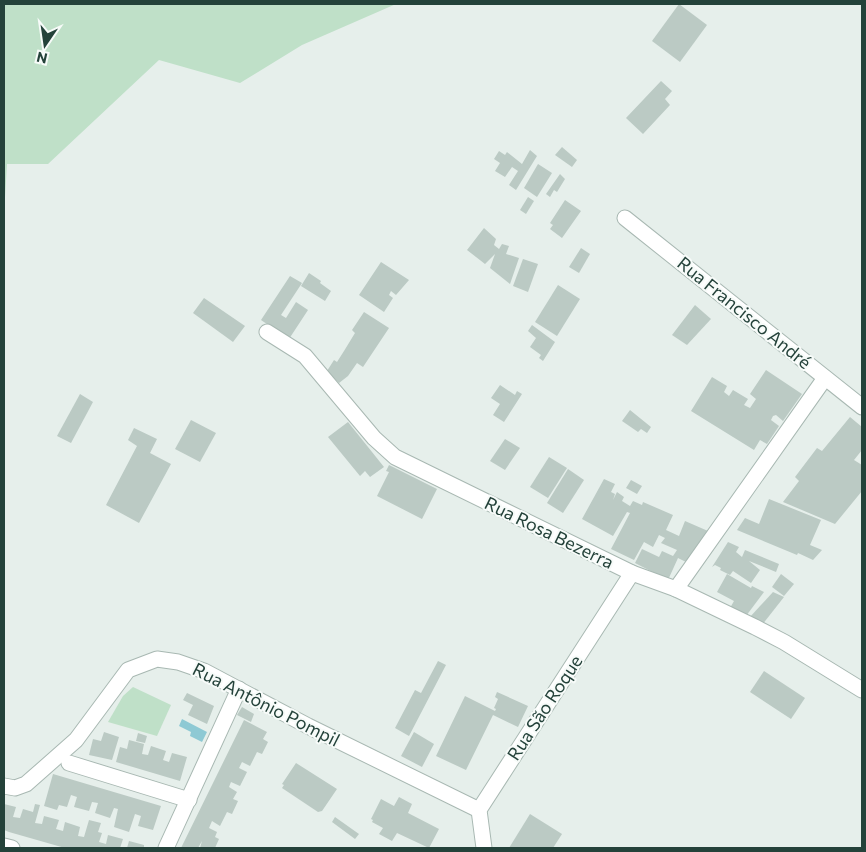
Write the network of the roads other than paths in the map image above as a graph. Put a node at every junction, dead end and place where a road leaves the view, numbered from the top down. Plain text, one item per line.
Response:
1 (625, 218) dead end
2 (267, 332) dead end
3 (825, 378) junction
4 (862, 407) edge
5 (632, 573) junction
6 (676, 589) junction
7 (239, 689) junction
8 (862, 690) edge
9 (69, 763) dead end
10 (4, 786) edge
11 (188, 800) junction
12 (479, 810) junction
13 (4, 846) edge
14 (12, 848) edge
15 (166, 848) edge
16 (484, 848) edge

1 - 3 street, Rua Francisco André
2 - 5 street, Rua Rosa Bezerra
3 - 4 street, Rua Francisco André
3 - 6 street
5 - 6 street, Rua Rosa Bezerra
5 - 12 street, Rua São Roque
6 - 8 street, Rua Rosa Bezerra
7 - 10 street, Rua Antônio Pompil
7 - 11 street
7 - 12 street, Rua Antônio Pompil
9 - 11 street
11 - 15 street
12 - 16 street
13 - 14 street

